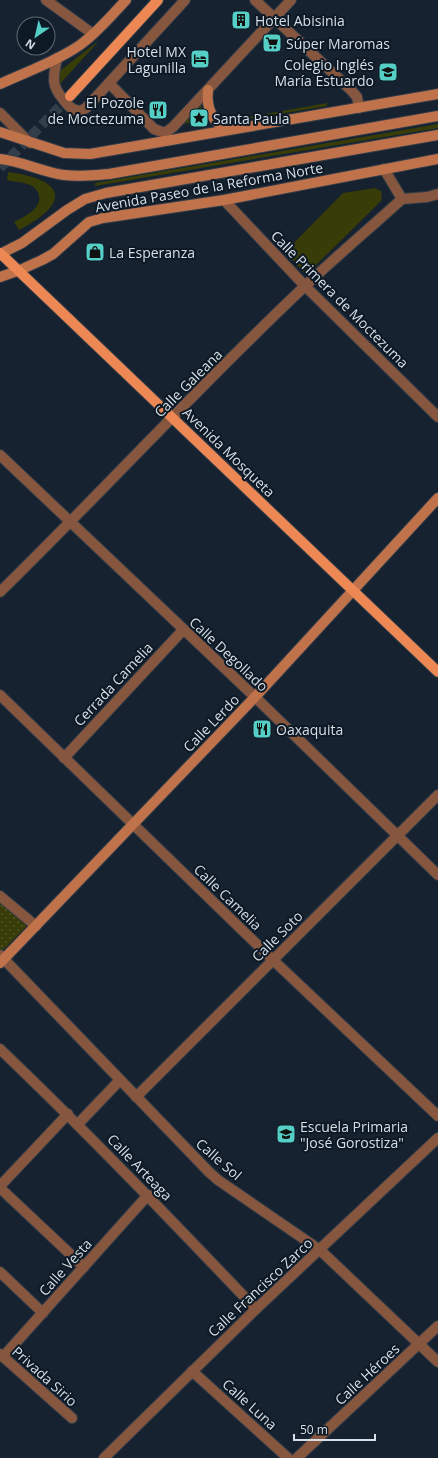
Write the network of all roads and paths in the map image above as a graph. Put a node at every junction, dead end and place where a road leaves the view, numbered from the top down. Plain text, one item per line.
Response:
1 (46, 0) edge
2 (126, 0) edge
3 (158, 0) edge
4 (185, 0) edge
5 (255, 0) edge
6 (291, 0) edge
7 (275, 18) junction
8 (93, 34) junction
9 (56, 58) junction
10 (0, 84) edge
11 (109, 84) junction
12 (208, 90) junction
13 (438, 94) edge
14 (70, 96) tunnel mouth
15 (359, 108) junction
16 (0, 113) edge
17 (438, 116) edge
18 (228, 130) junction
19 (0, 132) edge
20 (438, 135) edge
21 (166, 137) junction
22 (30, 142) junction
23 (0, 159) edge
24 (438, 159) edge
25 (384, 169) junction
26 (438, 194) edge
27 (402, 199) junction
28 (224, 200) junction
29 (0, 253) edge
30 (20, 270) junction
31 (0, 277) edge
32 (305, 286) junction
33 (438, 417) edge
34 (172, 418) junction
35 (0, 455) edge
36 (438, 498) edge
37 (72, 522) junction
38 (352, 590) junction
39 (0, 592) edge
40 (183, 630) junction
41 (438, 672) edge
42 (0, 695) edge
43 (255, 697) junction
44 (64, 758) junction
45 (438, 795) edge
46 (133, 825) junction
47 (398, 836) junction
48 (438, 875) edge
49 (0, 896) edge
50 (36, 926) junction
51 (1, 959) edge
52 (273, 960) junction
53 (0, 1049) edge
54 (120, 1080) junction
55 (136, 1097) junction
56 (68, 1114) junction
57 (438, 1116) edge
58 (78, 1124) junction
59 (438, 1138) edge
60 (2, 1192) edge
61 (148, 1195) junction
62 (320, 1250) junction
63 (84, 1267) junction
64 (0, 1272) edge
65 (256, 1309) junction
66 (43, 1313) junction
67 (438, 1326) edge
68 (419, 1344) junction
69 (2, 1356) edge
70 (438, 1362) edge
71 (192, 1371) junction
72 (72, 1418) dead end
73 (104, 1458) edge
74 (288, 1458) edge
75 (298, 1458) edge

1 - 8 street
2 - 8 street
3 - 14 main road
4 - 11 street
5 - 7 street
6 - 7 street
7 - 12 street
7 - 15 street
8 - 9 street
9 - 10 street
9 - 11 street
11 - 21 street
12 - 18 street
12 - 21 street
13 - 15 street
15 - 18 street
16 - 22 street
17 - 23 street
18 - 21 street
19 - 22 street
20 - 29 street, Avenida Paseo de la Reforma Norte
21 - 22 street
24 - 25 street, Avenida Paseo de la Reforma Norte
25 - 27 street
25 - 28 street, Avenida Paseo de la Reforma Norte
26 - 27 street
27 - 32 street, Calle Galeana
28 - 30 street, Avenida Paseo de la Reforma Norte
28 - 32 street, Calle Primera de Moctezuma
29 - 30 main road, Avenida Mosqueta
30 - 31 street, Avenida Paseo de la Reforma Norte
30 - 34 main road, Avenida Mosqueta
32 - 33 street, Calle Primera de Moctezuma
32 - 34 street, Calle Galeana
34 - 37 street, Calle Galeana
34 - 38 main road, Avenida Mosqueta
35 - 37 street, Calle Degollado
36 - 38 street, Calle Lerdo
37 - 39 street, Calle Galeana
37 - 40 street, Calle Degollado
38 - 41 main road, Avenida Mosqueta
38 - 43 street, Calle Lerdo
40 - 43 street, Calle Degollado
40 - 44 street, Cerrada Camelia
42 - 44 street, Calle Camelia
43 - 46 street, Calle Lerdo
43 - 47 street, Calle Degollado
44 - 46 street, Calle Camelia
45 - 47 street, Calle Soto
46 - 50 street, Calle Lerdo
46 - 52 street, Calle Camelia
47 - 48 street, Calle Degollado
47 - 52 street, Calle Soto
49 - 50 street
50 - 51 street, Calle Lerdo
51 - 54 street, Calle Sol
52 - 55 street, Calle Soto
52 - 57 street, Calle Camelia
53 - 56 street, Calle Arteaga
54 - 55 street, Calle Sol
54 - 58 street
55 - 62 street, Calle Sol
56 - 58 street, Calle Arteaga
56 - 60 street
58 - 61 street, Calle Arteaga
59 - 62 street, Calle Francisco Zarco
60 - 63 street
61 - 63 street, Calle Vesta
61 - 65 street, Calle Arteaga
62 - 65 street, Calle Francisco Zarco
62 - 68 street, Calle Sol
63 - 66 street, Calle Vesta
64 - 66 street
65 - 71 street, Calle Francisco Zarco
66 - 69 street, Calle Vesta
67 - 68 street, Calle Héroes
68 - 70 street, Calle Sol
68 - 75 street, Calle Héroes
69 - 72 street, Privada Sirio
71 - 73 street, Calle Francisco Zarco
71 - 74 street, Calle Luna

